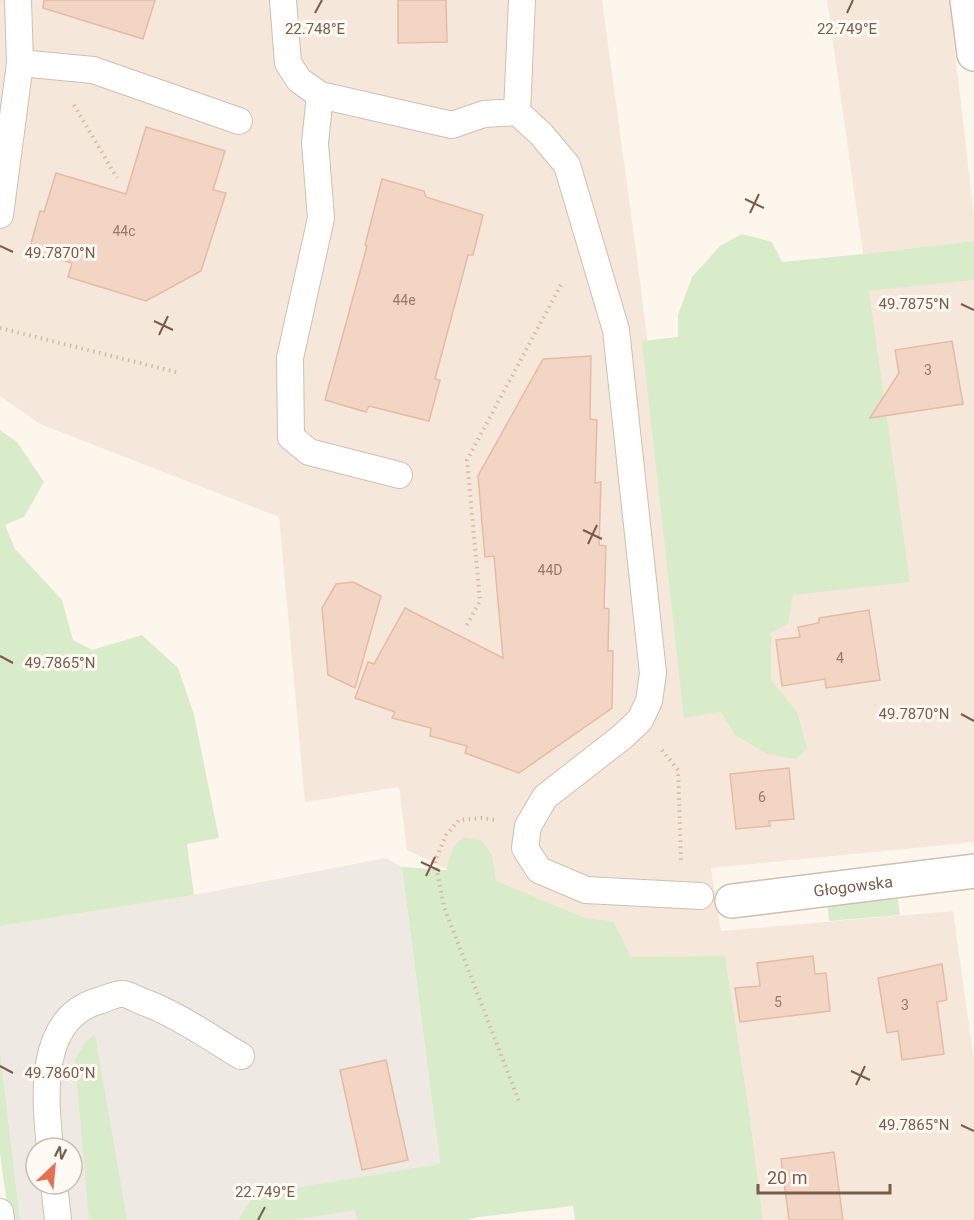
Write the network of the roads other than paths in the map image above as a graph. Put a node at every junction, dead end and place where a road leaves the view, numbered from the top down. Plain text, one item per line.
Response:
1 (18, 0) edge
2 (283, 0) edge
3 (522, 0) edge
4 (967, 0) edge
5 (974, 54) edge
6 (20, 63) junction
7 (320, 95) junction
8 (517, 112) junction
9 (239, 121) dead end
10 (0, 215) edge
11 (399, 475) dead end
12 (974, 871) edge
13 (691, 896) road end
14 (732, 901) dead end
15 (241, 1056) dead end
16 (49, 1136) edge
17 (55, 1196) edge
18 (0, 1212) edge
19 (1, 1220) edge
20 (58, 1220) edge

1 - 6 lane
2 - 7 lane
3 - 8 lane
4 - 5 street
6 - 9 lane
6 - 10 lane
7 - 8 lane
7 - 11 lane
8 - 13 lane
12 - 14 street, Głogowska
15 - 16 lane
17 - 20 lane
18 - 19 lane

